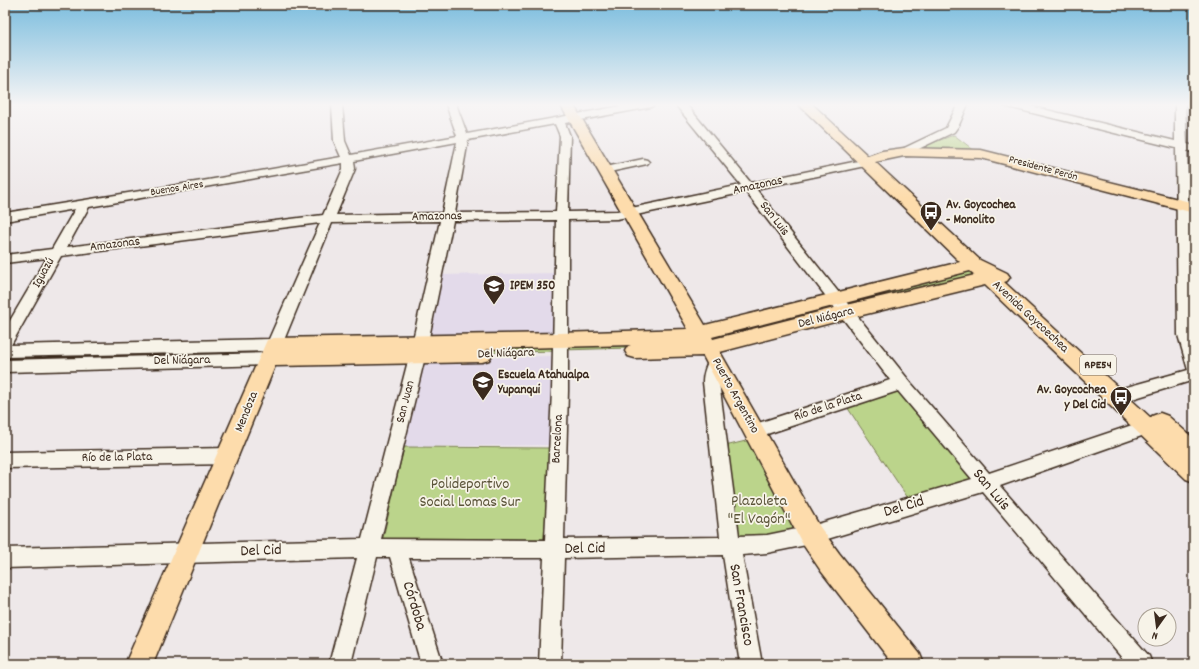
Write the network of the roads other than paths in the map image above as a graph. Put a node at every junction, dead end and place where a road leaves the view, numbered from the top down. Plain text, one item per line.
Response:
1 (339, 135) edge
2 (478, 135) edge
3 (565, 135) edge
4 (584, 135) edge
5 (706, 135) edge
6 (841, 135) edge
7 (846, 135) edge
8 (939, 135) edge
9 (1137, 135) edge
10 (1181, 135) edge
11 (463, 138) junction
12 (1181, 146) junction
13 (1194, 149) edge
14 (904, 152) junction
15 (349, 159) junction
16 (870, 160) junction
17 (642, 162) dead end
18 (605, 170) junction
19 (749, 188) junction
20 (84, 204) junction
21 (1188, 207) edge
22 (630, 213) junction
23 (562, 216) junction
24 (5, 217) edge
25 (447, 217) junction
26 (328, 219) junction
27 (55, 253) junction
28 (5, 259) edge
29 (986, 270) junction
30 (1189, 282) edge
31 (841, 305) junction
32 (5, 342) edge
33 (559, 346) junction
34 (708, 347) junction
35 (419, 350) junction
36 (5, 351) edge
37 (271, 352) junction
38 (5, 366) edge
39 (1194, 367) edge
40 (1194, 374) edge
41 (902, 383) junction
42 (1129, 393) junction
43 (1147, 427) junction
44 (754, 431) junction
45 (1194, 453) edge
46 (229, 456) junction
47 (5, 460) edge
48 (1194, 472) edge
49 (985, 483) junction
50 (811, 535) junction
51 (731, 546) junction
52 (368, 548) junction
53 (397, 549) junction
54 (555, 549) junction
55 (185, 553) junction
56 (5, 558) edge
57 (139, 664) edge
58 (340, 664) edge
59 (432, 664) edge
60 (550, 664) edge
61 (751, 664) edge
62 (910, 664) edge
63 (1141, 664) edge

1 - 15 street
2 - 11 street, Buenos Aires
3 - 23 street, Barcelona
4 - 18 main road, Puerto Argentino
5 - 19 street, San Luis
6 - 16 main road, RPE54
7 - 16 main road, RPE54
8 - 14 street
9 - 12 street
10 - 12 street
11 - 15 street, Buenos Aires
11 - 25 street, San Juan
12 - 13 street
12 - 21 street
14 - 16 main road, Presidente Perón
14 - 21 main road, Presidente Perón
15 - 20 street, Buenos Aires
15 - 26 street, Mendoza
16 - 19 street, Amazonas
16 - 29 main road, Avenida Goycoechea / RPE54
17 - 18 street
18 - 22 main road, Puerto Argentino
19 - 22 street, Amazonas
19 - 31 street, San Luis
20 - 24 street, Buenos Aires
20 - 27 street, Iguazú
21 - 30 street
22 - 23 street, Amazonas
22 - 34 main road, Puerto Argentino
23 - 25 street, Amazonas
23 - 33 street, Barcelona
25 - 26 street, Amazonas
25 - 35 street, San Juan
26 - 27 street, Amazonas
26 - 37 street, Mendoza
27 - 28 street, Amazonas
27 - 32 street, Iguazú
29 - 31 main road, Del Niágara
29 - 42 main road, Avenida Goycoechea / RPE54
29 - 43 main road, Avenida Goycoechea / RPE54
30 - 39 street
31 - 34 main road, Del Niágara
31 - 41 street, San Luis
33 - 34 main road, Del Niágara
33 - 35 main road, Del Niágara
33 - 54 street, Barcelona
34 - 44 main road, Puerto Argentino
34 - 51 street, San Francisco
35 - 37 main road, Del Niágara
35 - 52 street, San Juan
36 - 37 street, Del Niágara
37 - 38 street, Del Niágara
37 - 46 main road, Mendoza
40 - 42 street
41 - 44 street, Río de la Plata
41 - 49 street, San Luis
42 - 45 main road, Avenida Goycoechea / RPE54
43 - 48 main road, Avenida Goycoechea / RPE54
43 - 49 street, Del Cid
44 - 50 main road, Puerto Argentino
46 - 47 street, Río de la Plata
46 - 55 main road, Mendoza
49 - 50 street, Del Cid
49 - 63 street, San Luis
50 - 51 street, Del Cid
50 - 62 main road, Puerto Argentino
51 - 54 street, Del Cid
51 - 61 street, San Francisco
52 - 53 street, Del Cid
52 - 55 street, Del Cid
52 - 58 street, San Juan
53 - 54 street, Del Cid
53 - 59 street, Córdoba
54 - 60 street, Barcelona
55 - 56 street, Del Cid
55 - 57 main road, Mendoza

